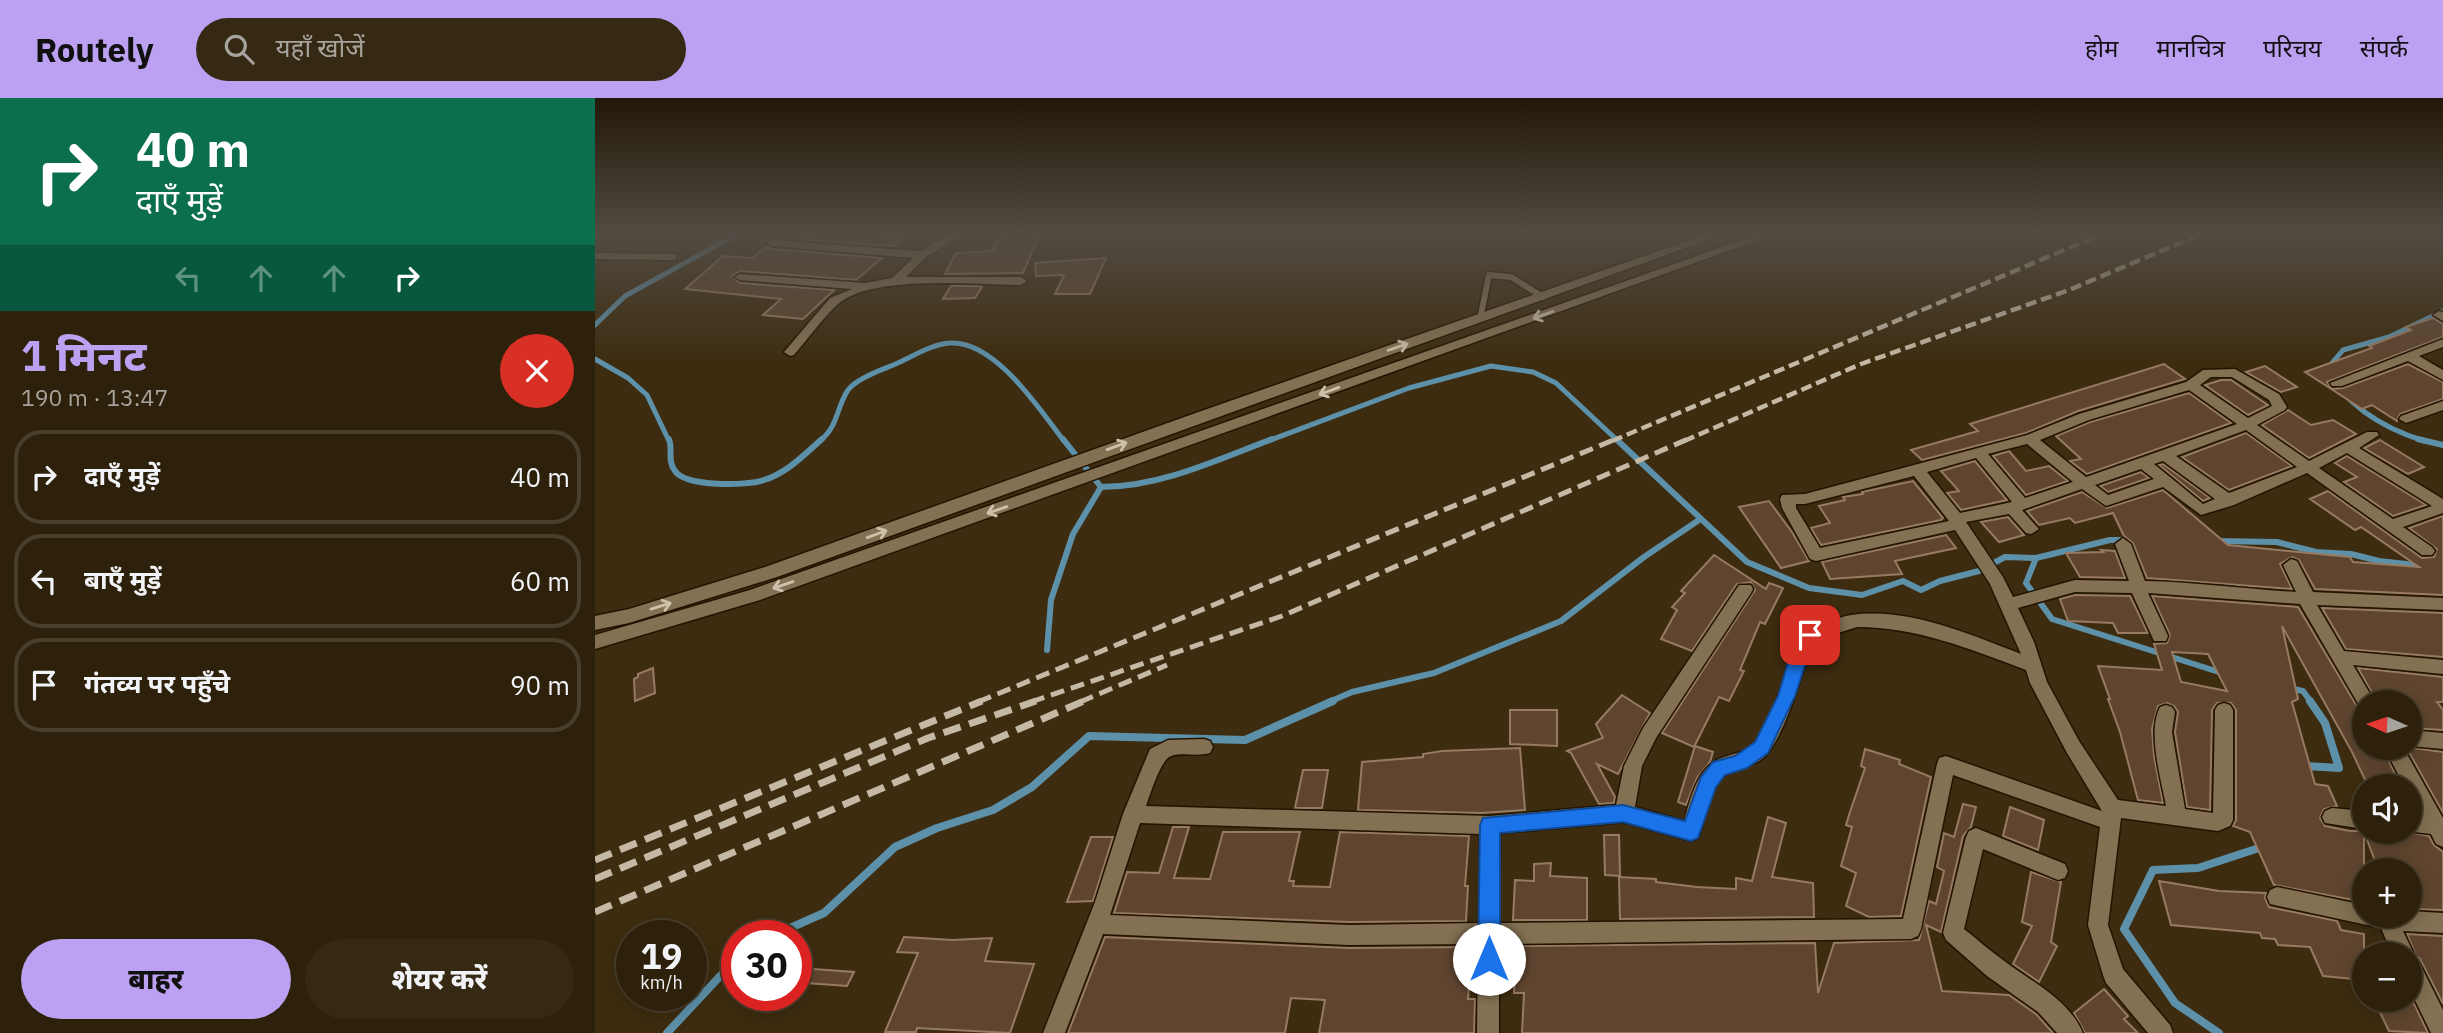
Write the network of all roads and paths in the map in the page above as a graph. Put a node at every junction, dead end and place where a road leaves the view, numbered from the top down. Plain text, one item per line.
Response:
1 (749, 278) edge
2 (899, 278) edge
3 (1488, 278) edge
4 (1515, 278) edge
5 (1597, 278) edge
6 (1647, 278) edge
7 (896, 281) junction
8 (1021, 281) dead end
9 (868, 286) junction
10 (1543, 297) junction
11 (1480, 319) junction
12 (2443, 343) edge
13 (790, 352) dead end
14 (2411, 357) junction
15 (2443, 376) edge
16 (2337, 383) dead end
17 (2191, 385) junction
18 (2443, 405) edge
19 (2406, 419) dead end
20 (2246, 425) junction
21 (2372, 435) dead end
22 (2030, 439) junction
23 (2349, 448) junction
24 (1979, 452) junction
25 (2165, 455) junction
26 (2143, 463) junction
27 (2307, 468) junction
28 (1917, 470) junction
29 (2164, 481) junction
30 (2083, 484) junction
31 (2229, 501) junction
32 (2017, 506) junction
33 (2443, 507) edge
34 (1957, 522) junction
35 (2392, 525) junction
36 (2031, 529) dead end
37 (2123, 544) dead end
38 (2427, 551) dead end
39 (2291, 565) dead end
40 (2137, 586) junction
41 (1745, 589) dead end
42 (2307, 597) junction
43 (2008, 604) junction
44 (2443, 604) edge
45 (595, 623) edge
46 (2160, 636) dead end
47 (595, 642) edge
48 (2340, 657) junction
49 (2033, 665) junction
50 (2443, 667) edge
51 (2360, 690) edge
52 (2224, 710) dead end
53 (2166, 712) dead end
54 (2422, 739) edge
55 (2443, 741) edge
56 (1204, 747) dead end
57 (2401, 760) edge
58 (1133, 814) junction
59 (1623, 814) junction
60 (2112, 815) junction
61 (2177, 817) junction
62 (2332, 817) dead end
63 (2352, 819) edge
64 (1490, 825) junction
65 (2422, 826) edge
66 (2441, 830) edge
67 (2058, 871) dead end
68 (2277, 897) dead end
69 (2352, 913) edge
70 (2422, 921) edge
71 (2443, 923) edge
72 (1096, 924) junction
73 (2382, 928) edge
74 (1489, 934) junction
75 (2393, 942) edge
76 (2422, 992) edge
77 (1054, 1033) edge
78 (1488, 1033) edge
79 (2072, 1033) edge
80 (2162, 1033) edge
81 (2443, 1033) edge

1 - 9 street
2 - 7 street
3 - 11 lane
4 - 10 lane
5 - 10 street
6 -> 47 street
7 - 8 street
7 - 9 street
9 - 13 street
10 - 11 street
45 -> 11 street
12 - 14 street
14 - 15 street
14 - 16 street
17 - 20 street
17 - 20 street
17 - 22 street
18 - 19 street
20 - 25 street
20 - 27 street
21 - 23 street
22 - 24 street
22 - 30 street
23 - 27 street
23 - 33 street
24 - 28 street
24 - 32 street
25 - 26 street
25 - 31 street
26 - 29 street
26 - 30 street
27 - 31 street
27 - 35 street
28 - 34 street
28 - 34 street
29 - 30 street
29 - 31 street
30 - 32 street
32 - 34 street
32 - 36 street
33 - 35 street
34 - 43 street
35 - 38 street
37 - 40 street
39 - 42 street
40 - 42 street
40 - 43 street
40 - 46 street
41 - 59 street
42 - 44 street
42 - 48 street
43 - 49 street
48 - 50 street
48 - 51 street
49 - 59 street
49 - 60 street
52 - 61 street
53 - 61 street
54 - 55 street
56 - 58 street
57 - 66 street
58 - 64 street
58 - 72 street
59 - 64 street
60 - 61 street
60 - 74 street
60 - 80 street
62 - 63 street
64 - 74 street
65 - 66 street
67 - 79 street
68 - 69 street
70 - 71 street
72 - 74 street
72 - 77 street
73 - 75 street
74 - 78 street
76 - 81 street

